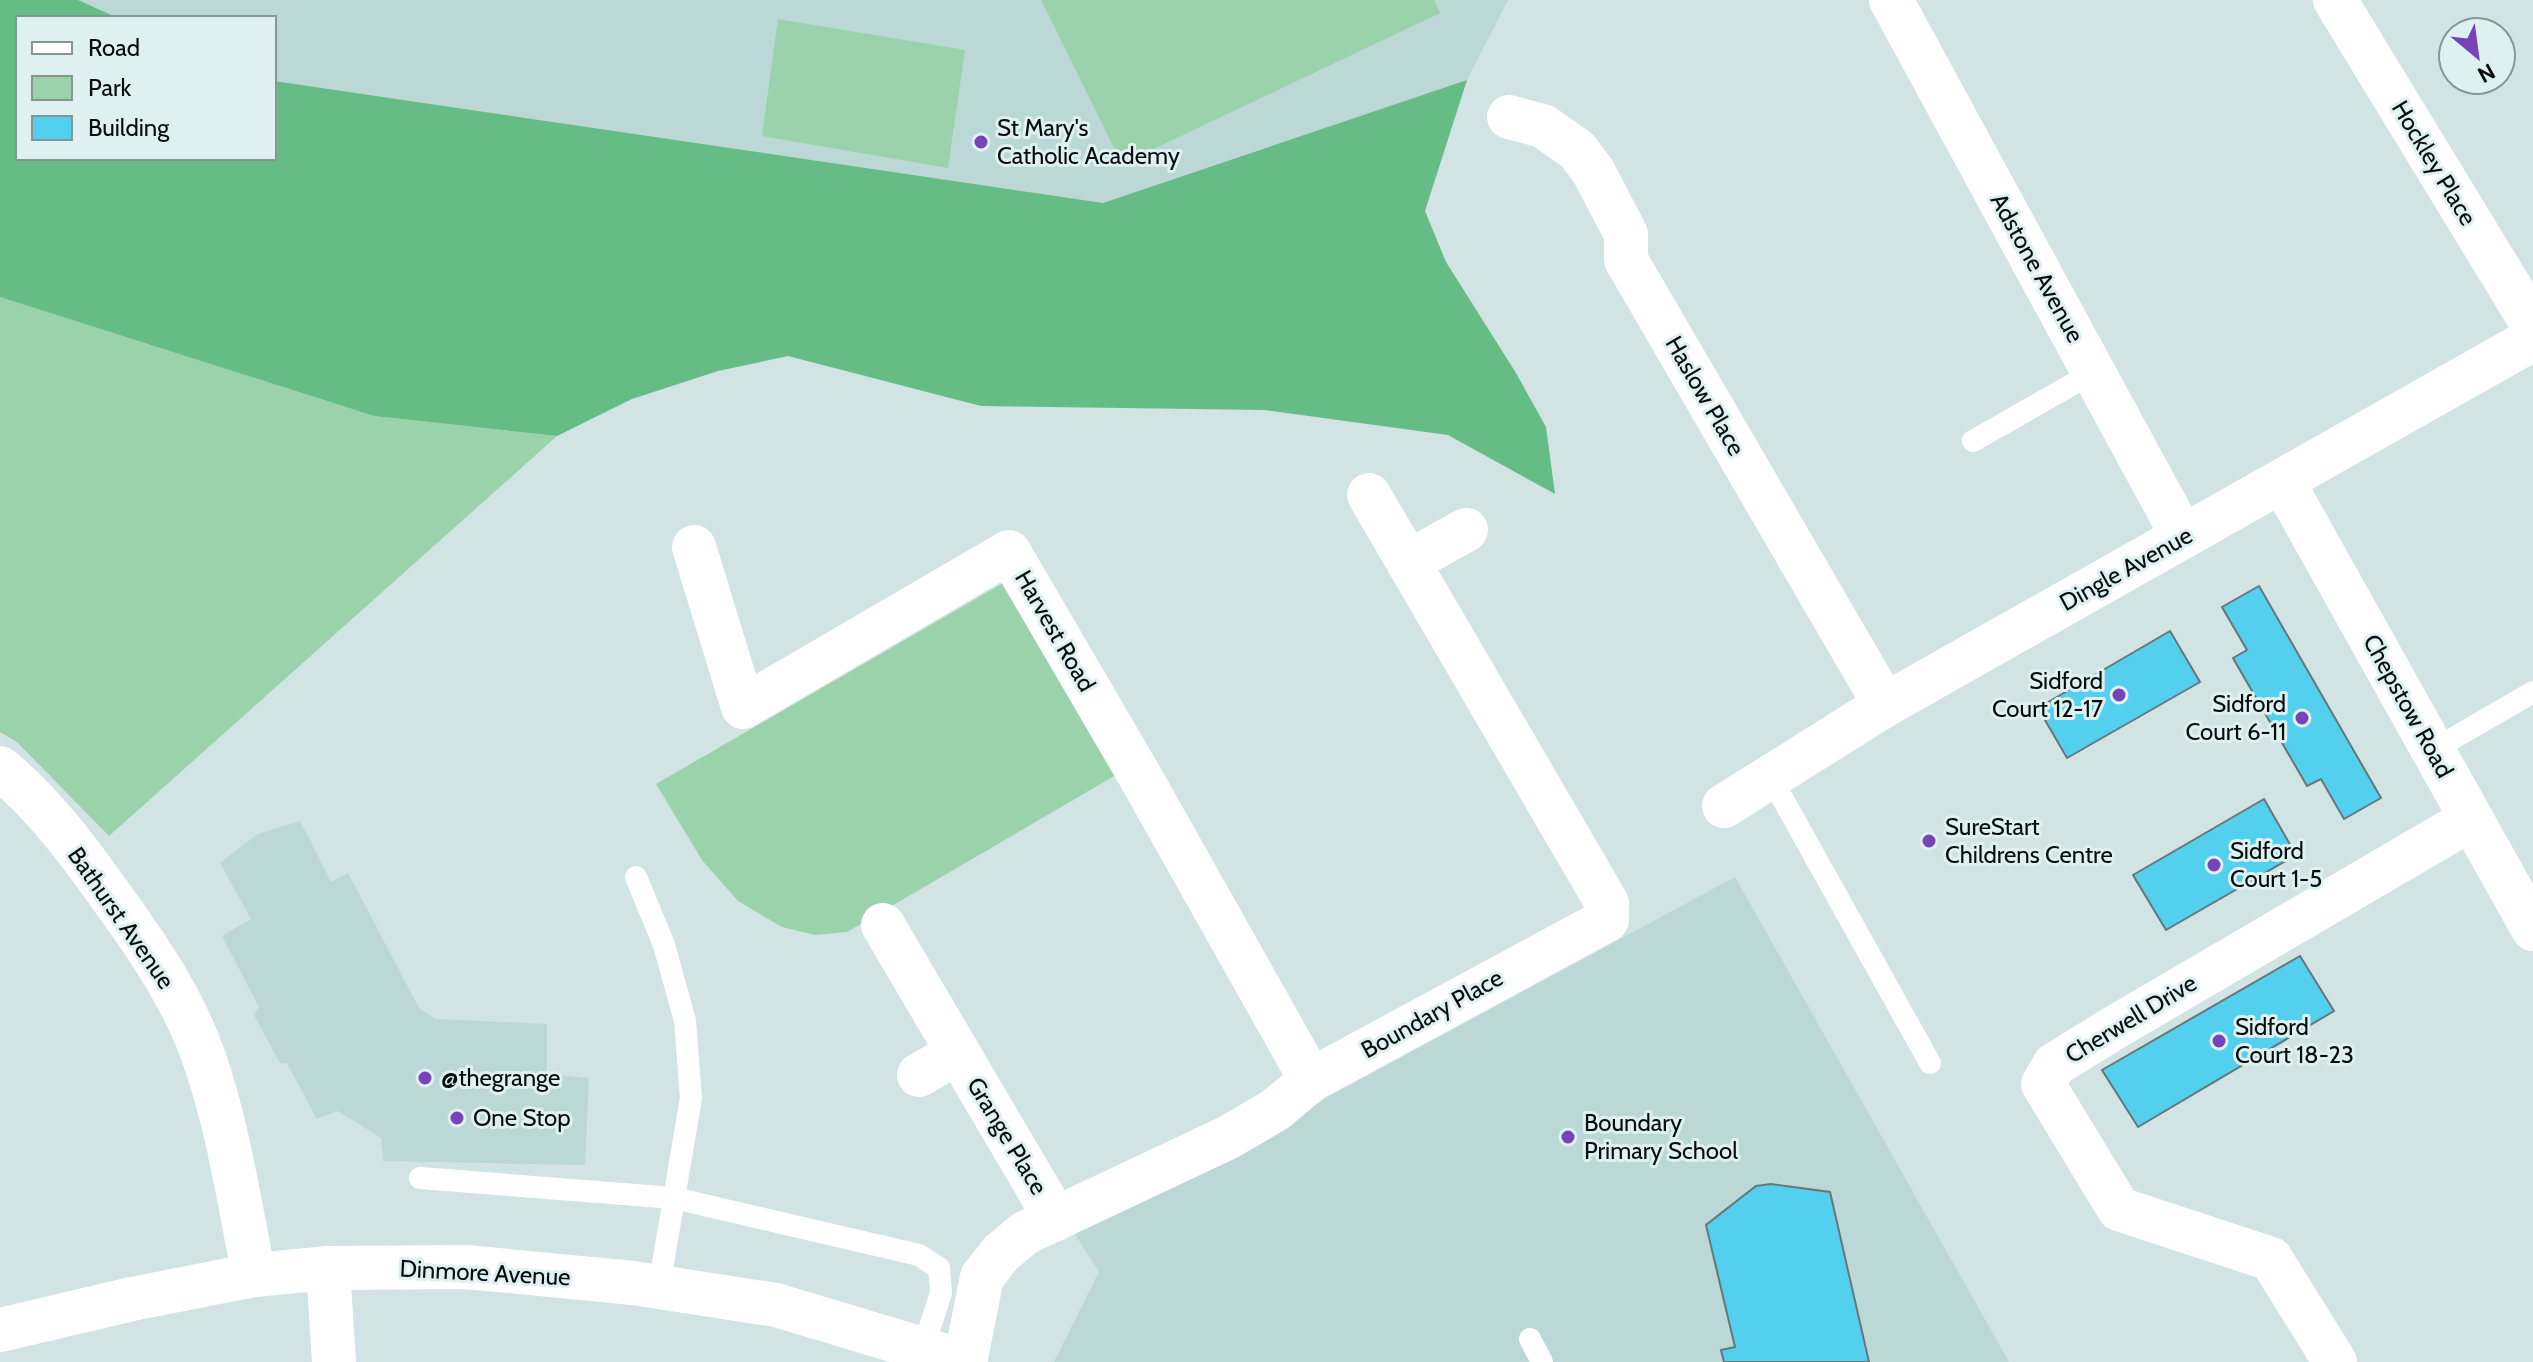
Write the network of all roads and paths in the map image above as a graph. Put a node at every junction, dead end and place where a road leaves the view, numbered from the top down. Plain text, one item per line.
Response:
1 (1891, 0) edge
2 (2335, 0) edge
3 (1509, 117) dead end
4 (2533, 325) edge
5 (2533, 339) edge
6 (2094, 372) junction
7 (1973, 441) dead end
8 (2283, 482) junction
9 (1369, 495) dead end
10 (1466, 530) dead end
11 (2183, 537) junction
12 (694, 547) dead end
13 (1408, 562) junction
14 (2533, 692) edge
15 (1885, 705) junction
16 (2433, 750) junction
17 (0, 768) edge
18 (1770, 776) junction
19 (1724, 806) dead end
20 (2471, 819) junction
21 (636, 877) dead end
22 (2531, 921) edge
23 (883, 925) dead end
24 (957, 1053) junction
25 (1930, 1063) dead end
26 (919, 1075) dead end
27 (1311, 1080) junction
28 (420, 1178) dead end
29 (674, 1198) junction
30 (1056, 1219) junction
31 (328, 1268) junction
32 (254, 1275) junction
33 (659, 1287) junction
34 (0, 1330) edge
35 (1530, 1339) dead end
36 (923, 1348) junction
37 (334, 1362) edge
38 (966, 1362) edge
39 (1542, 1362) edge
40 (2335, 1362) edge

1 - 6 street, Adstone Avenue
2 - 4 street, Hockley Place
3 - 15 street, Haslow Place
5 - 8 street, Dingle Avenue
6 - 7 lane
6 - 11 street, Adstone Avenue
8 - 11 street, Dingle Avenue
8 - 16 street, Chepstow Road
9 - 13 street, Boundary Place
10 - 13 street
11 - 15 street, Dingle Avenue
12 - 27 street, Harvest Road
13 - 27 street, Boundary Place
14 - 16 lane
15 - 18 street, Dingle Avenue
16 - 20 street, Chepstow Road
17 - 32 street, Bathurst Avenue
18 - 19 street, Dingle Avenue
18 - 25 lane
20 - 22 street, Chepstow Road
20 - 40 street, Cherwell Drive
21 - 29 lane
23 - 24 street, Grange Place
24 - 26 street, Grange Place
24 - 30 street, Grange Place
27 - 30 street, Boundary Place
28 - 29 lane
29 - 33 lane
29 - 36 lane
30 - 38 street, Boundary Place
31 - 32 street, Dinmore Avenue
31 - 33 street, Dinmore Avenue
31 - 37 street
32 - 34 street, Dinmore Avenue
33 - 36 street, Dinmore Avenue
35 - 39 lane
36 - 38 street, Dinmore Avenue

